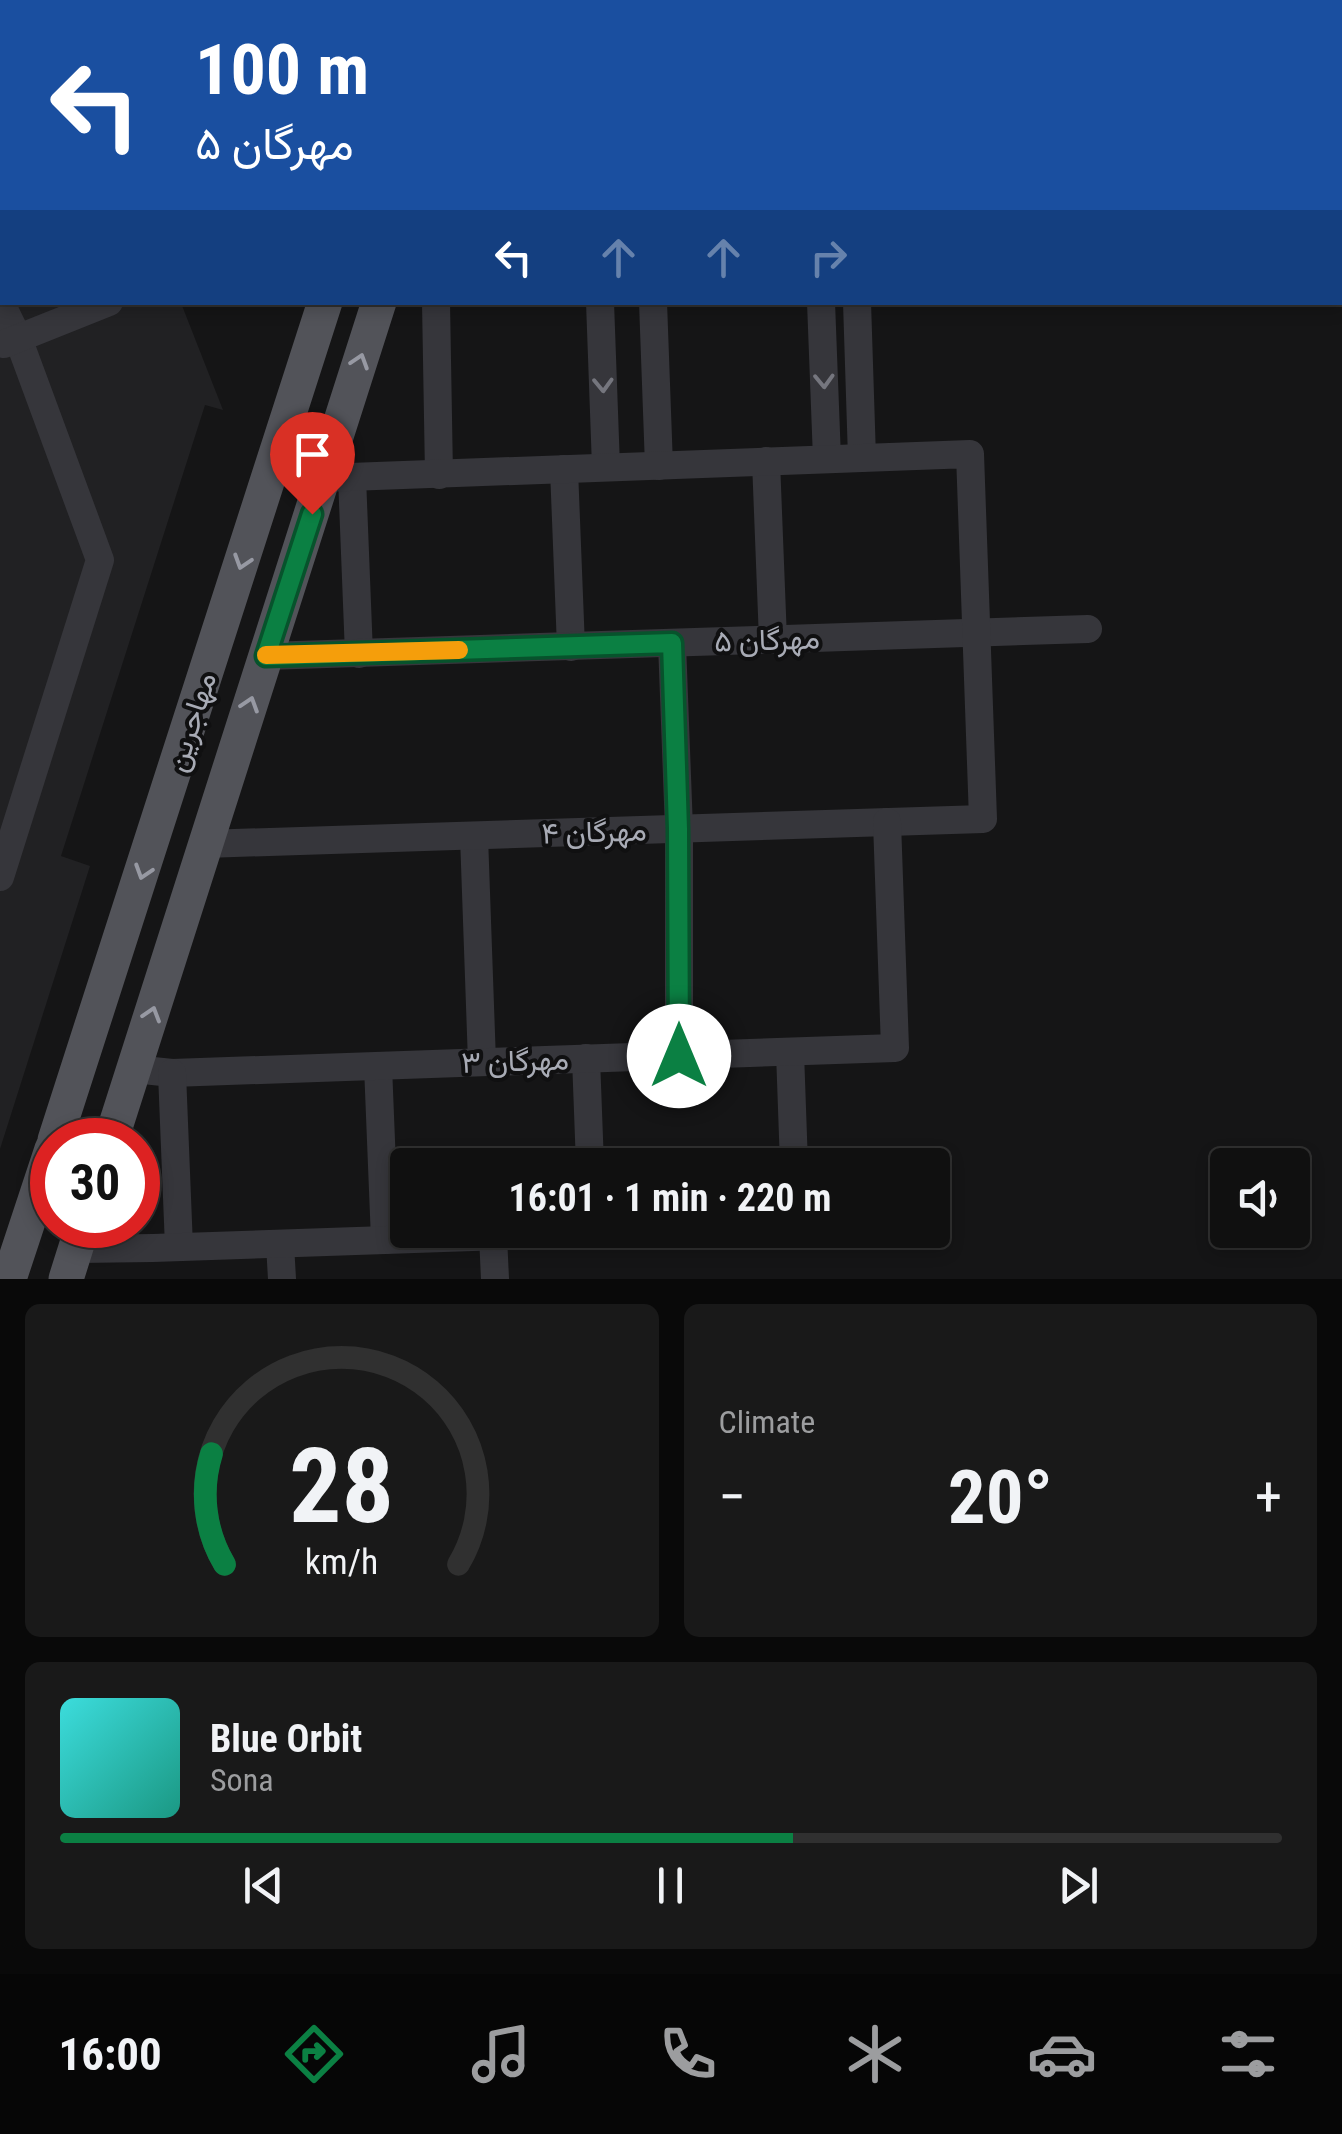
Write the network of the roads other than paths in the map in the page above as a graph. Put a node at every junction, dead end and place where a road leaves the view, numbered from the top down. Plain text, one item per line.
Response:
1 (1, 305) edge
2 (102, 305) edge
3 (324, 305) edge
4 (378, 305) edge
5 (436, 305) edge
6 (600, 305) edge
7 (653, 305) edge
8 (821, 305) edge
9 (856, 305) edge
10 (9, 342) edge
11 (862, 458) junction
12 (828, 459) junction
13 (766, 462) junction
14 (659, 466) junction
15 (606, 467) junction
16 (564, 469) junction
17 (440, 475) junction
18 (338, 478) junction
19 (1088, 629) dead end
20 (977, 633) junction
21 (773, 640) junction
22 (672, 643) junction
23 (571, 647) junction
24 (358, 654) junction
25 (266, 656) junction
26 (887, 822) junction
27 (158, 825) junction
28 (678, 829) junction
29 (474, 836) junction
30 (205, 844) junction
31 (0, 876) edge
32 (790, 1052) junction
33 (84, 1054) junction
34 (679, 1056) junction
35 (586, 1058) junction
36 (482, 1062) junction
37 (378, 1066) junction
38 (134, 1069) junction
39 (172, 1073) junction
40 (62, 1118) edge
41 (118, 1118) edge
42 (589, 1148) edge
43 (793, 1148) edge
44 (30, 1217) edge
45 (385, 1240) junction
46 (390, 1240) edge
47 (280, 1244) junction
48 (179, 1247) junction
49 (494, 1248) edge
50 (75, 1251) edge
51 (10, 1279) edge
52 (282, 1279) edge
53 (495, 1279) edge

1 - 10 street
2 - 10 street
3 -> 27 main road, مهاجرین
18 -> 4 main road, مهاجرین
5 - 17 street
6 -> 15 street
7 - 14 street
8 -> 12 street
9 - 11 street
10 - 31 street
11 - 12 street
11 - 20 street
12 - 13 street
13 - 14 street
13 - 21 street
14 - 15 street
15 - 16 street
16 - 17 street
16 - 23 street
17 - 18 street
18 - 24 street
18 - 25 main road, مهاجرین
19 - 20 street, مهرگان ۵
20 - 21 street, مهرگان ۵
20 - 26 street, مهرگان ۴
21 - 22 street, مهرگان ۵
22 - 23 street, مهرگان ۵
22 - 28 street
23 - 24 street, مهرگان ۵
24 - 25 street, مهرگان ۵
30 -> 25 main road, مهاجرین
26 - 28 street, مهرگان ۴
26 - 32 street, مهرگان ۳
27 - 30 main road
27 -> 33 main road, مهاجرین
28 - 29 street, مهرگان ۴
28 - 34 street
29 - 30 street, مهرگان ۴
29 - 36 street
38 -> 30 main road, مهاجرین
32 - 34 street, مهرگان ۳
32 - 43 street
33 - 38 main road
33 - 40 main road, مهاجرین
34 - 35 street, مهرگان ۳
35 - 36 street, مهرگان ۳
35 - 42 street
36 - 37 street, مهرگان ۳
37 - 39 street, مهرگان ۳
37 - 45 street
38 - 39 street, مهرگان ۳
38 - 41 main road, مهاجرین
39 - 48 street
44 - 51 main road
45 - 46 street
45 - 47 street
47 - 48 street
47 - 52 street
48 - 50 street
49 - 53 street

